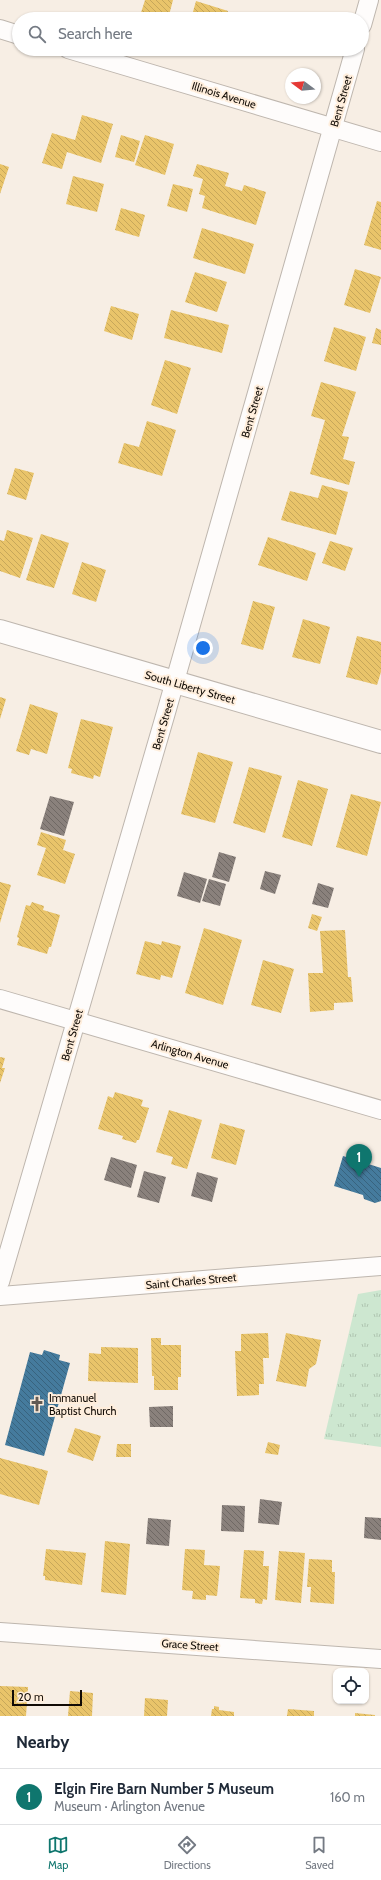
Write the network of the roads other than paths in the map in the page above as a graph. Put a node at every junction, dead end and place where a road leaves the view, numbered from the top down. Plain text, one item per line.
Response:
1 (369, 0) edge
2 (366, 12) edge
3 (0, 29) edge
4 (12, 32) edge
5 (91, 56) edge
6 (353, 56) edge
7 (333, 128) junction
8 (381, 142) edge
9 (0, 631) edge
10 (174, 683) junction
11 (381, 742) edge
12 (0, 999) edge
13 (76, 1021) junction
14 (381, 1110) edge
15 (381, 1266) edge
16 (0, 1282) edge
17 (0, 1296) edge
18 (0, 1632) edge
19 (381, 1659) edge

1 - 2 street
3 - 4 street
5 - 7 street, Illinois Avenue
6 - 7 street, Bent Street
7 - 8 street, Illinois Avenue
7 - 10 street, Bent Street
9 - 10 main road, South Liberty Street
10 - 11 main road, South Liberty Street
10 - 13 street, Bent Street
12 - 13 street, Arlington Avenue
13 - 14 street, Arlington Avenue
13 - 16 street, Bent Street
15 - 17 street, Saint Charles Street
18 - 19 street, Grace Street

